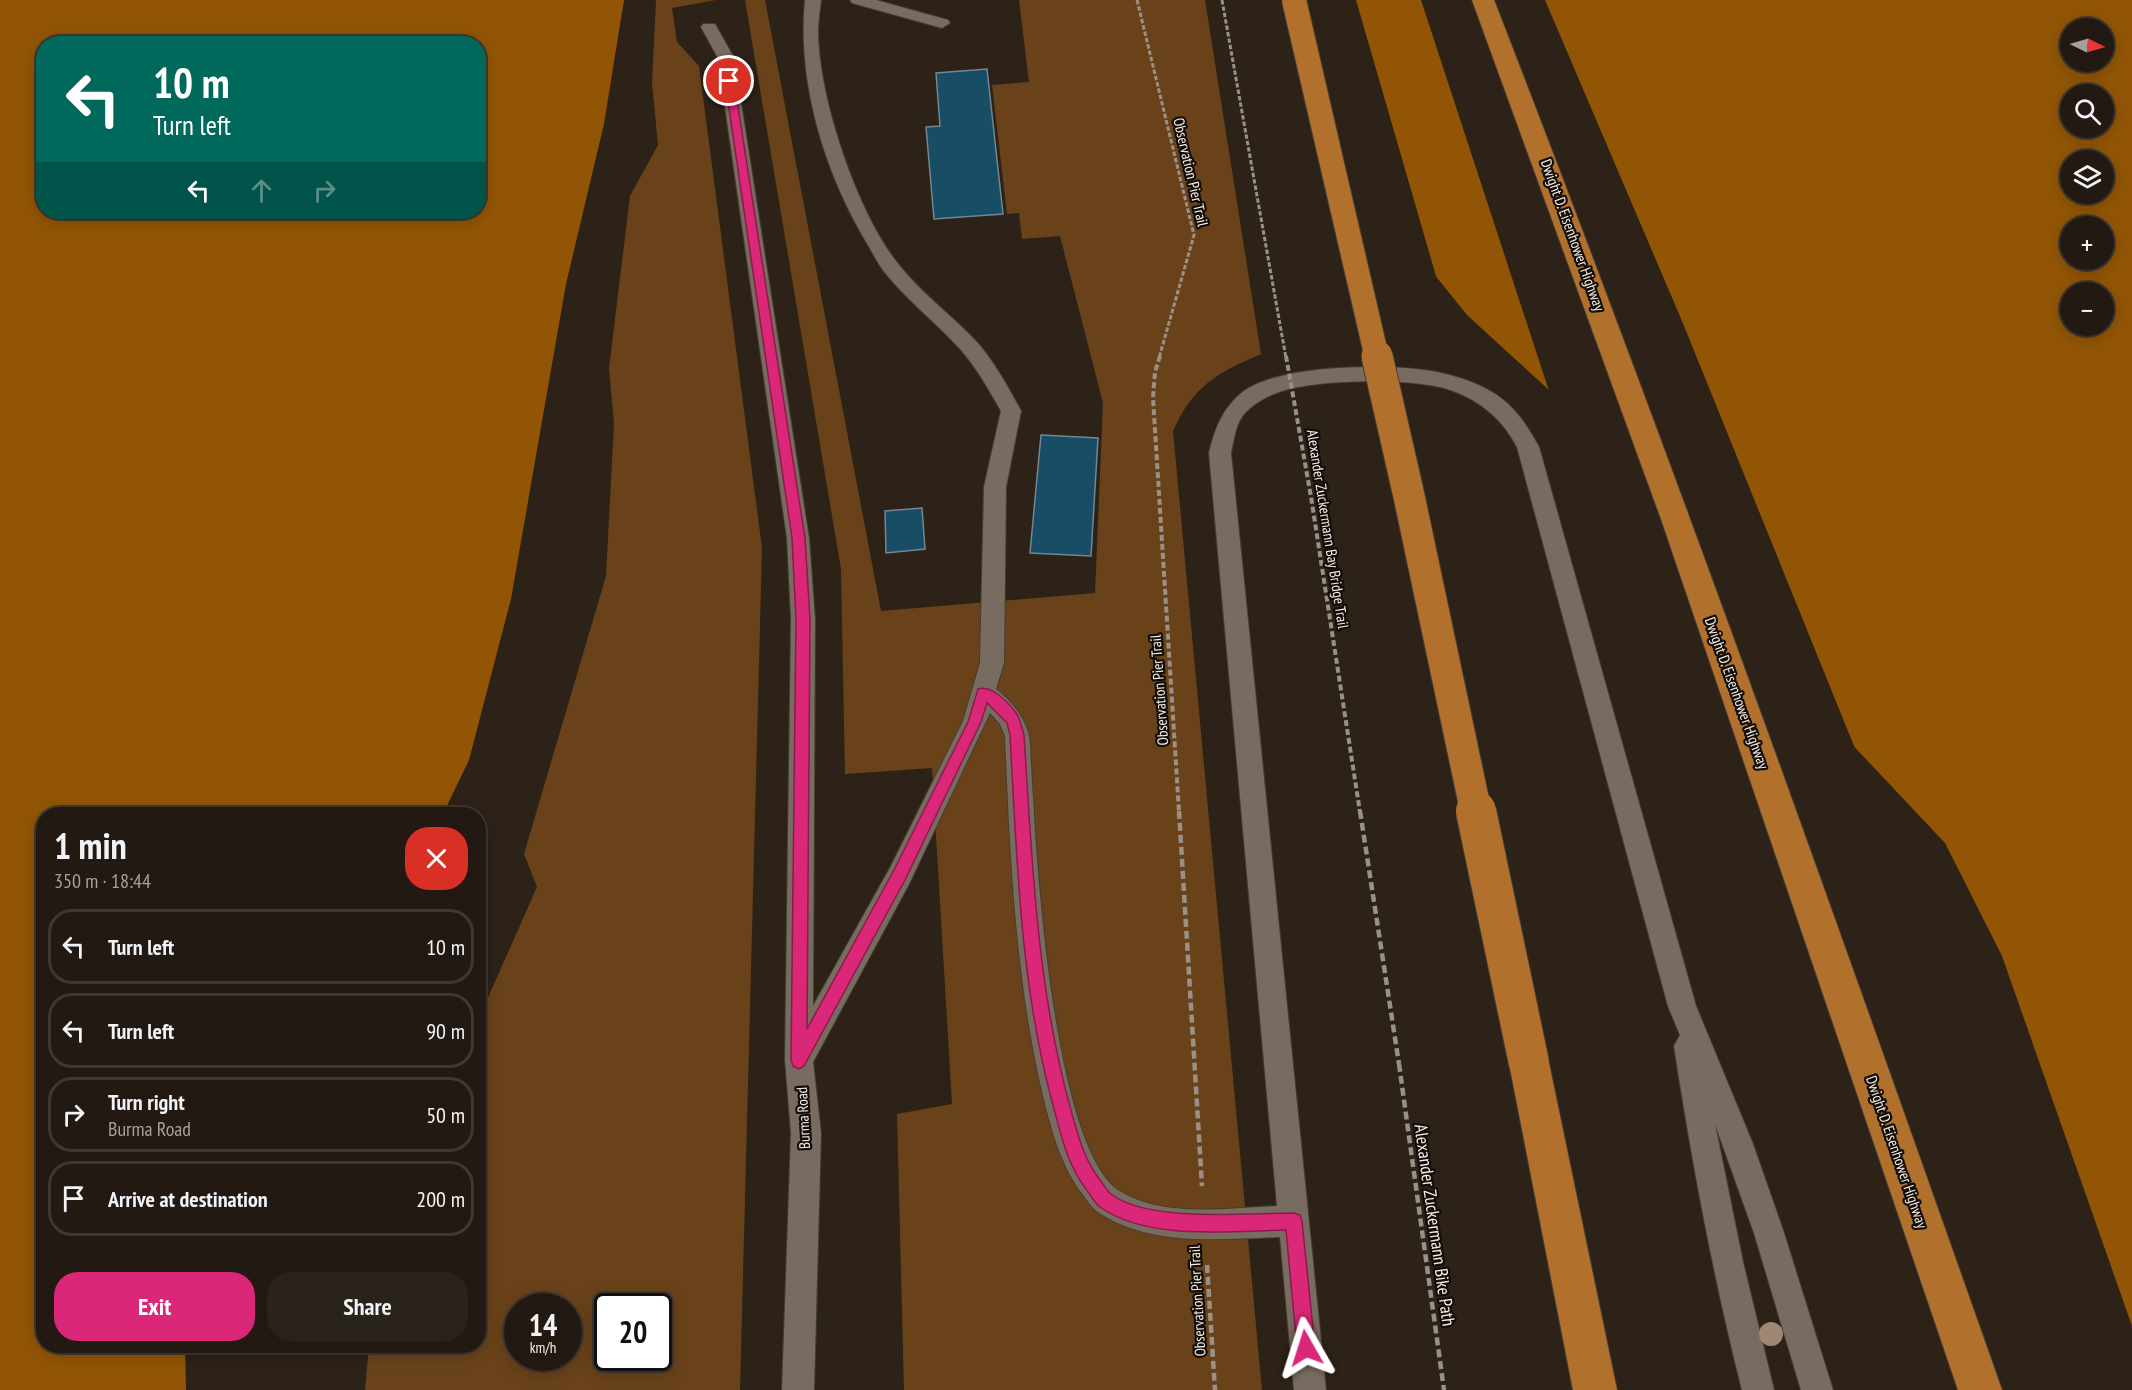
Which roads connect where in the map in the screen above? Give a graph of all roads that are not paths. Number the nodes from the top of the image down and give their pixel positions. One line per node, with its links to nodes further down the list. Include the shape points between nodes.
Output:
1 (813, 0): 7 (lane, via 810,32 816,80 830,142 856,209 892,269 968,345 1011,411 995,487 992,663)
2 (858, 0): 5 (lane)
3 (1294, 0): 13 (highway, bridge, via 1400,451)
4 (1483, 0): 16 (highway, Dwight D. Eisenhower Highway, via 1640,417)
5 (942, 23)
6 (709, 27): 9 (lane, Burma Road, via 726,58 798,538 803,619)
7 (983, 693): 9 (lane, via 975,722 900,875); 10 (lane, via 1013,720 1017,735 1025,875 1038,997 1052,1071 1081,1168 1104,1200 1139,1216 1204,1222)
8 (1682, 1005): 10 (lane, via 1531,459 1515,424 1478,393 1426,377 1305,378 1281,382 1256,394 1231,416 1222,434 1220,453); 14 (lane, via 1703,1147); 15 (lane, via 1746,1166)
9 (799, 1060): 11 (lane, Burma Road, via 806,1133)
10 (1294, 1221): 12 (lane)
11 (798, 1390)
12 (1310, 1390)
13 (1595, 1390)
14 (1758, 1390)
15 (1817, 1390)
16 (1980, 1390)

